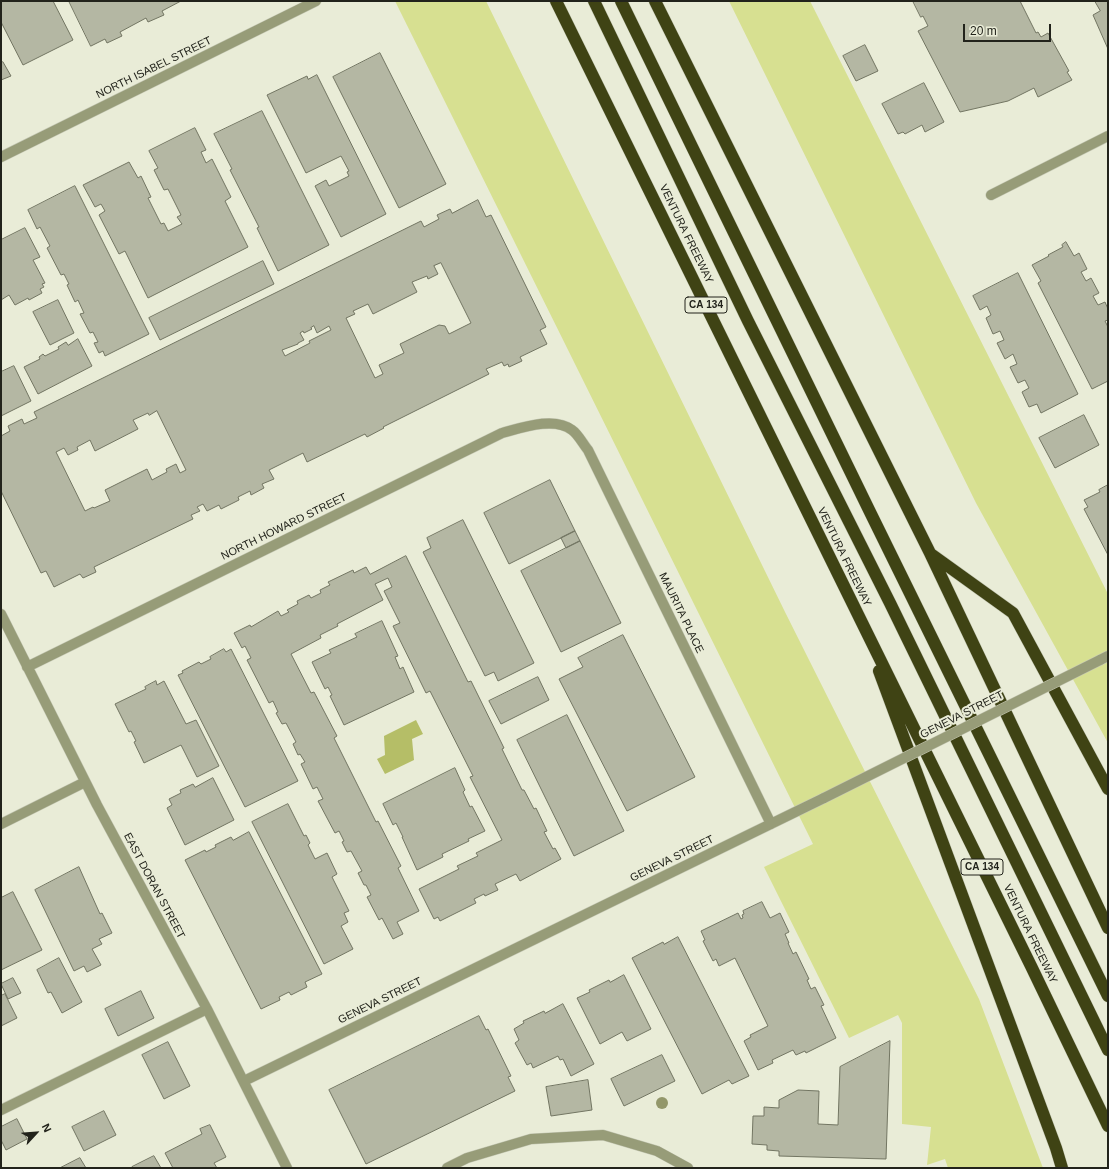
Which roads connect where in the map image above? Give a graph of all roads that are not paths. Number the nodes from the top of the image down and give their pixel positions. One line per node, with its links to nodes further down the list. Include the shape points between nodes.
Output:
1 (316, 1): 7 (street, NORTH ISABEL STREET)
2 (556, 1): 11 (highway, VENTURA FREEWAY / CA 134)
3 (594, 1): 22 (highway, via 748,321 894,610)
4 (621, 1): 20 (highway)
5 (655, 1): 10 (highway)
6 (1108, 136): 8 (street)
7 (1, 157)
8 (991, 195)
9 (556, 424): 14 (street, NORTH HOWARD STREET, via 533,424 502,433); 18 (street, MAURITA PLACE, via 572,430 588,450)
10 (930, 554): 16 (highway, via 1013,613); 19 (highway)
11 (855, 608): 25 (highway, VENTURA FREEWAY / CA 134); 29 (highway)
12 (1, 614): 14 (street, EAST DORAN STREET)
13 (1104, 658): 18 (street, GENEVA STREET, bridge)
14 (27, 667): 15 (street, EAST DORAN STREET)
15 (85, 782): 17 (street); 21 (street, EAST DORAN STREET)
16 (1108, 789)
17 (1, 824)
18 (771, 824): 23 (street, GENEVA STREET)
19 (1108, 928)
20 (1108, 996)
21 (207, 1009): 23 (street, EAST DORAN STREET); 24 (street)
22 (1108, 1050)
23 (244, 1081): 26 (street, EAST DORAN STREET)
24 (1, 1110)
25 (1108, 1126)
26 (287, 1168)
27 (447, 1168): 28 (street, via 467,1158 531,1139 603,1135 658,1151)
28 (688, 1168)
29 (1062, 1168)

